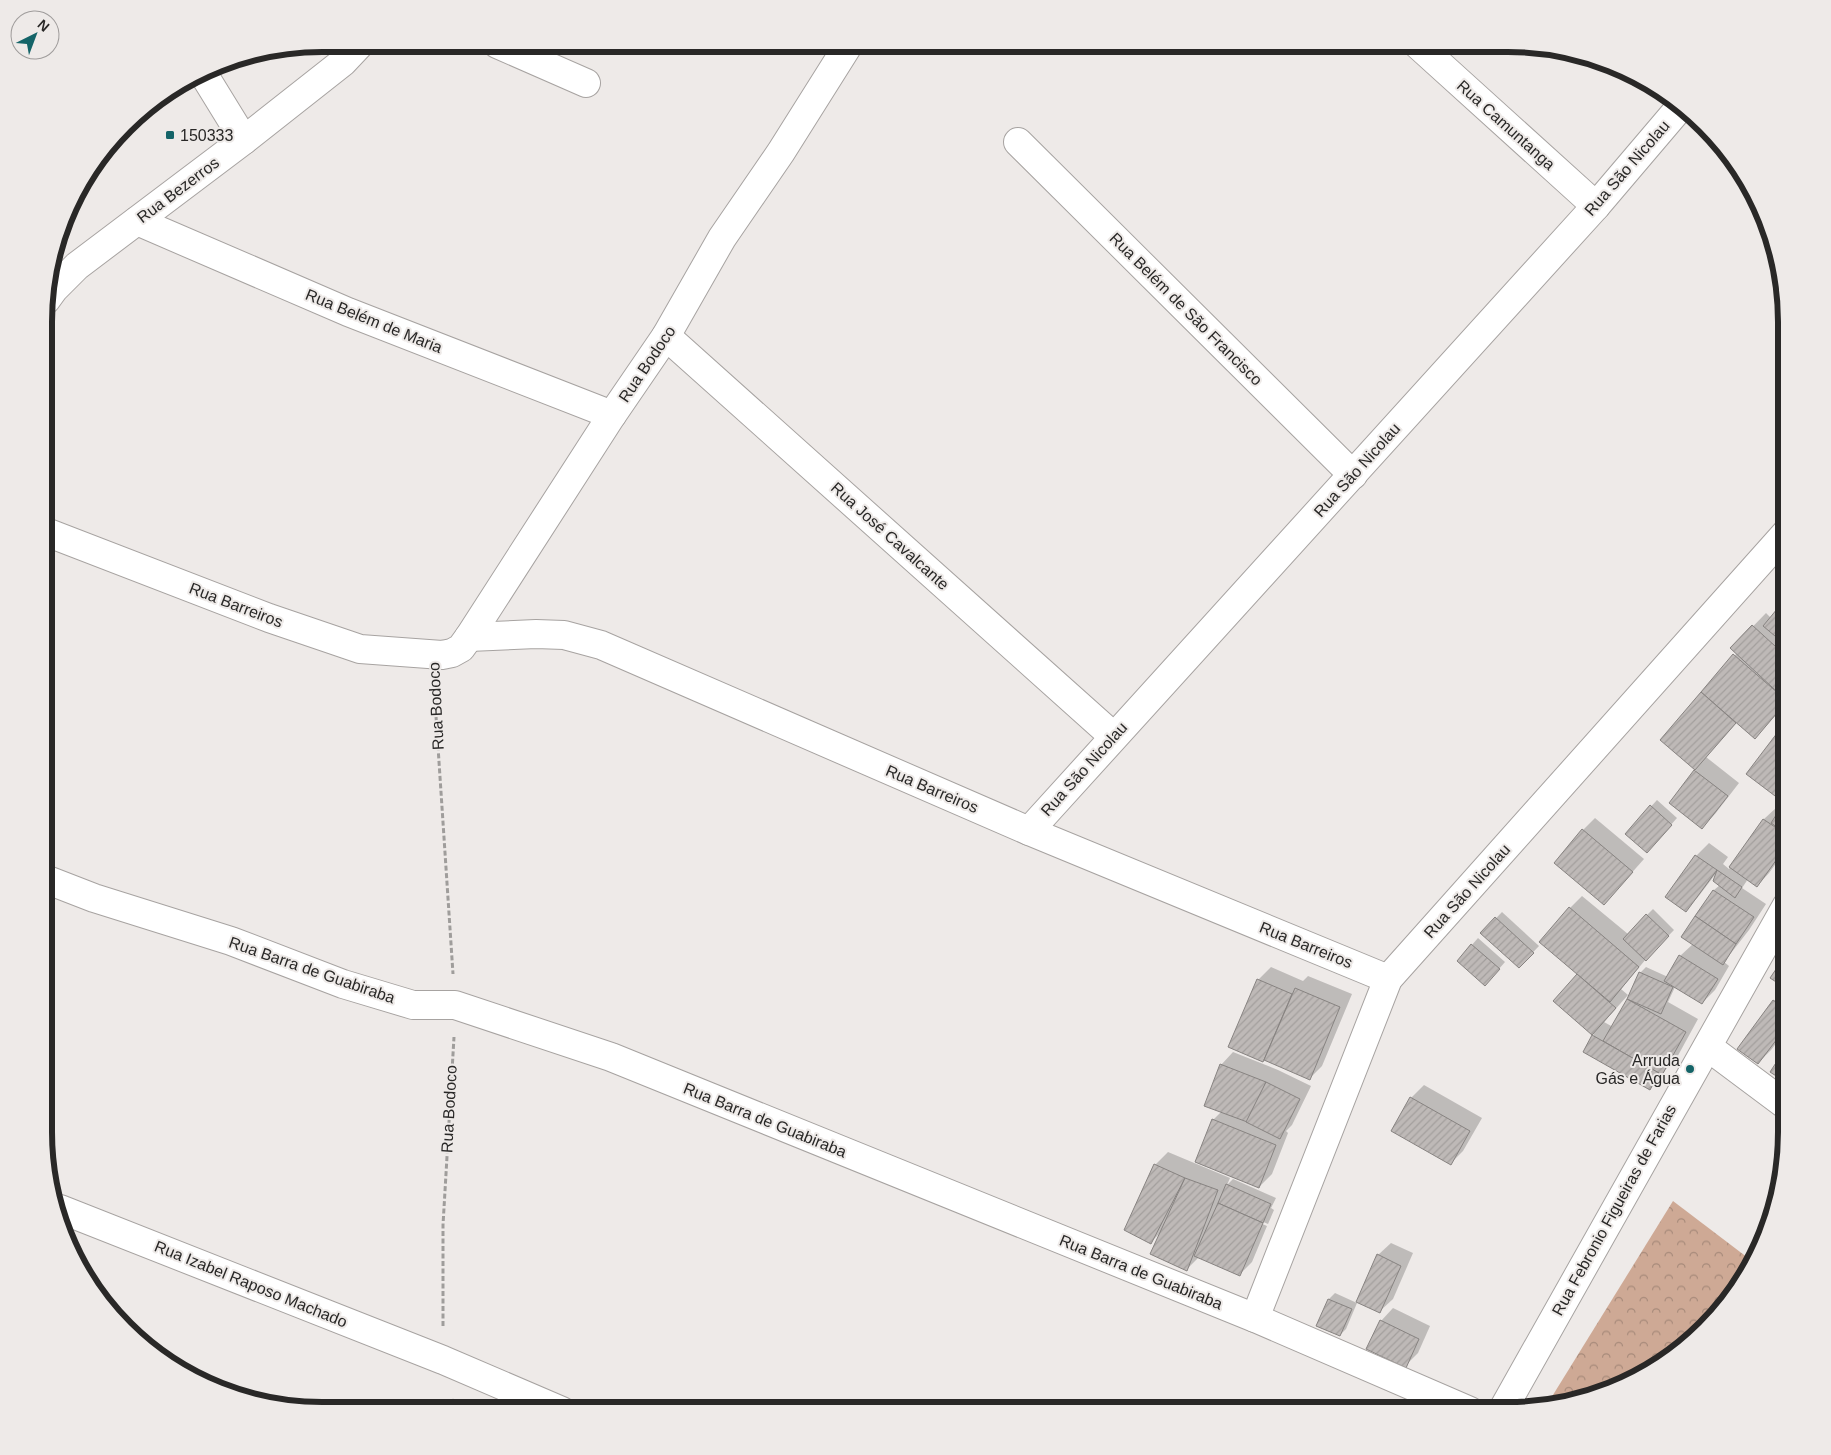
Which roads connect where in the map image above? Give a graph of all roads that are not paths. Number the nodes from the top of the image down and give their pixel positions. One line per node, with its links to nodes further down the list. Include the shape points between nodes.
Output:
1 (352, 52): 8 (street, Rua Bezerros)
2 (515, 52): 6 (street)
3 (843, 52): 13 (street, Rua Bodoco, via 781,152 722,238)
4 (1426, 52): 10 (street, Rua Camuntanga)
5 (206, 79): 8 (street)
6 (586, 83)
7 (1677, 111): 10 (street, Rua São Nicolau)
8 (244, 140): 11 (street, Rua Bezerros)
9 (1018, 142): 15 (street, Rua Belém de São Francisco)
10 (1596, 206): 15 (street, Rua São Nicolau)
11 (137, 221): 12 (street, Rua Bezerros, via 78,266); 14 (street, Rua Belém de Maria, via 348,312)
12 (55, 288)
13 (666, 336): 14 (street, Rua Bodoco); 20 (street, Rua José Cavalcante)
14 (612, 415): 18 (street, Rua Bodoco)
15 (1353, 475): 20 (street, Rua São Nicolau)
16 (52, 534): 19 (street, Rua Barreiros, via 269,618 360,649)
17 (1778, 542): 24 (street, Rua São Nicolau)
18 (468, 637): 19 (street, Rua Bodoco, via 461,648 452,653); 21 (street, Rua Barreiros, via 536,634 564,636 601,645)
19 (432, 655)
20 (1114, 736): 21 (street, Rua São Nicolau)
21 (1029, 831): 24 (street, Rua Barreiros)
22 (52, 882): 28 (street, Rua Barra de Guabiraba, via 231,941 343,984 413,1005 456,1004 611,1057)
23 (1778, 921): 25 (street, Rua Febronio Figueiras de Farias)
24 (1388, 979): 28 (street, Rua São Nicolau)
25 (1708, 1047): 26 (street); 31 (street, Rua Febronio Figueiras de Farias)
26 (1778, 1099)
27 (65, 1211): 29 (street, Rua Izabel Raposo Machado)
28 (1255, 1318): 30 (street, Rua Barra de Guabiraba)
29 (541, 1402)
30 (1449, 1402)
31 (1507, 1402)

